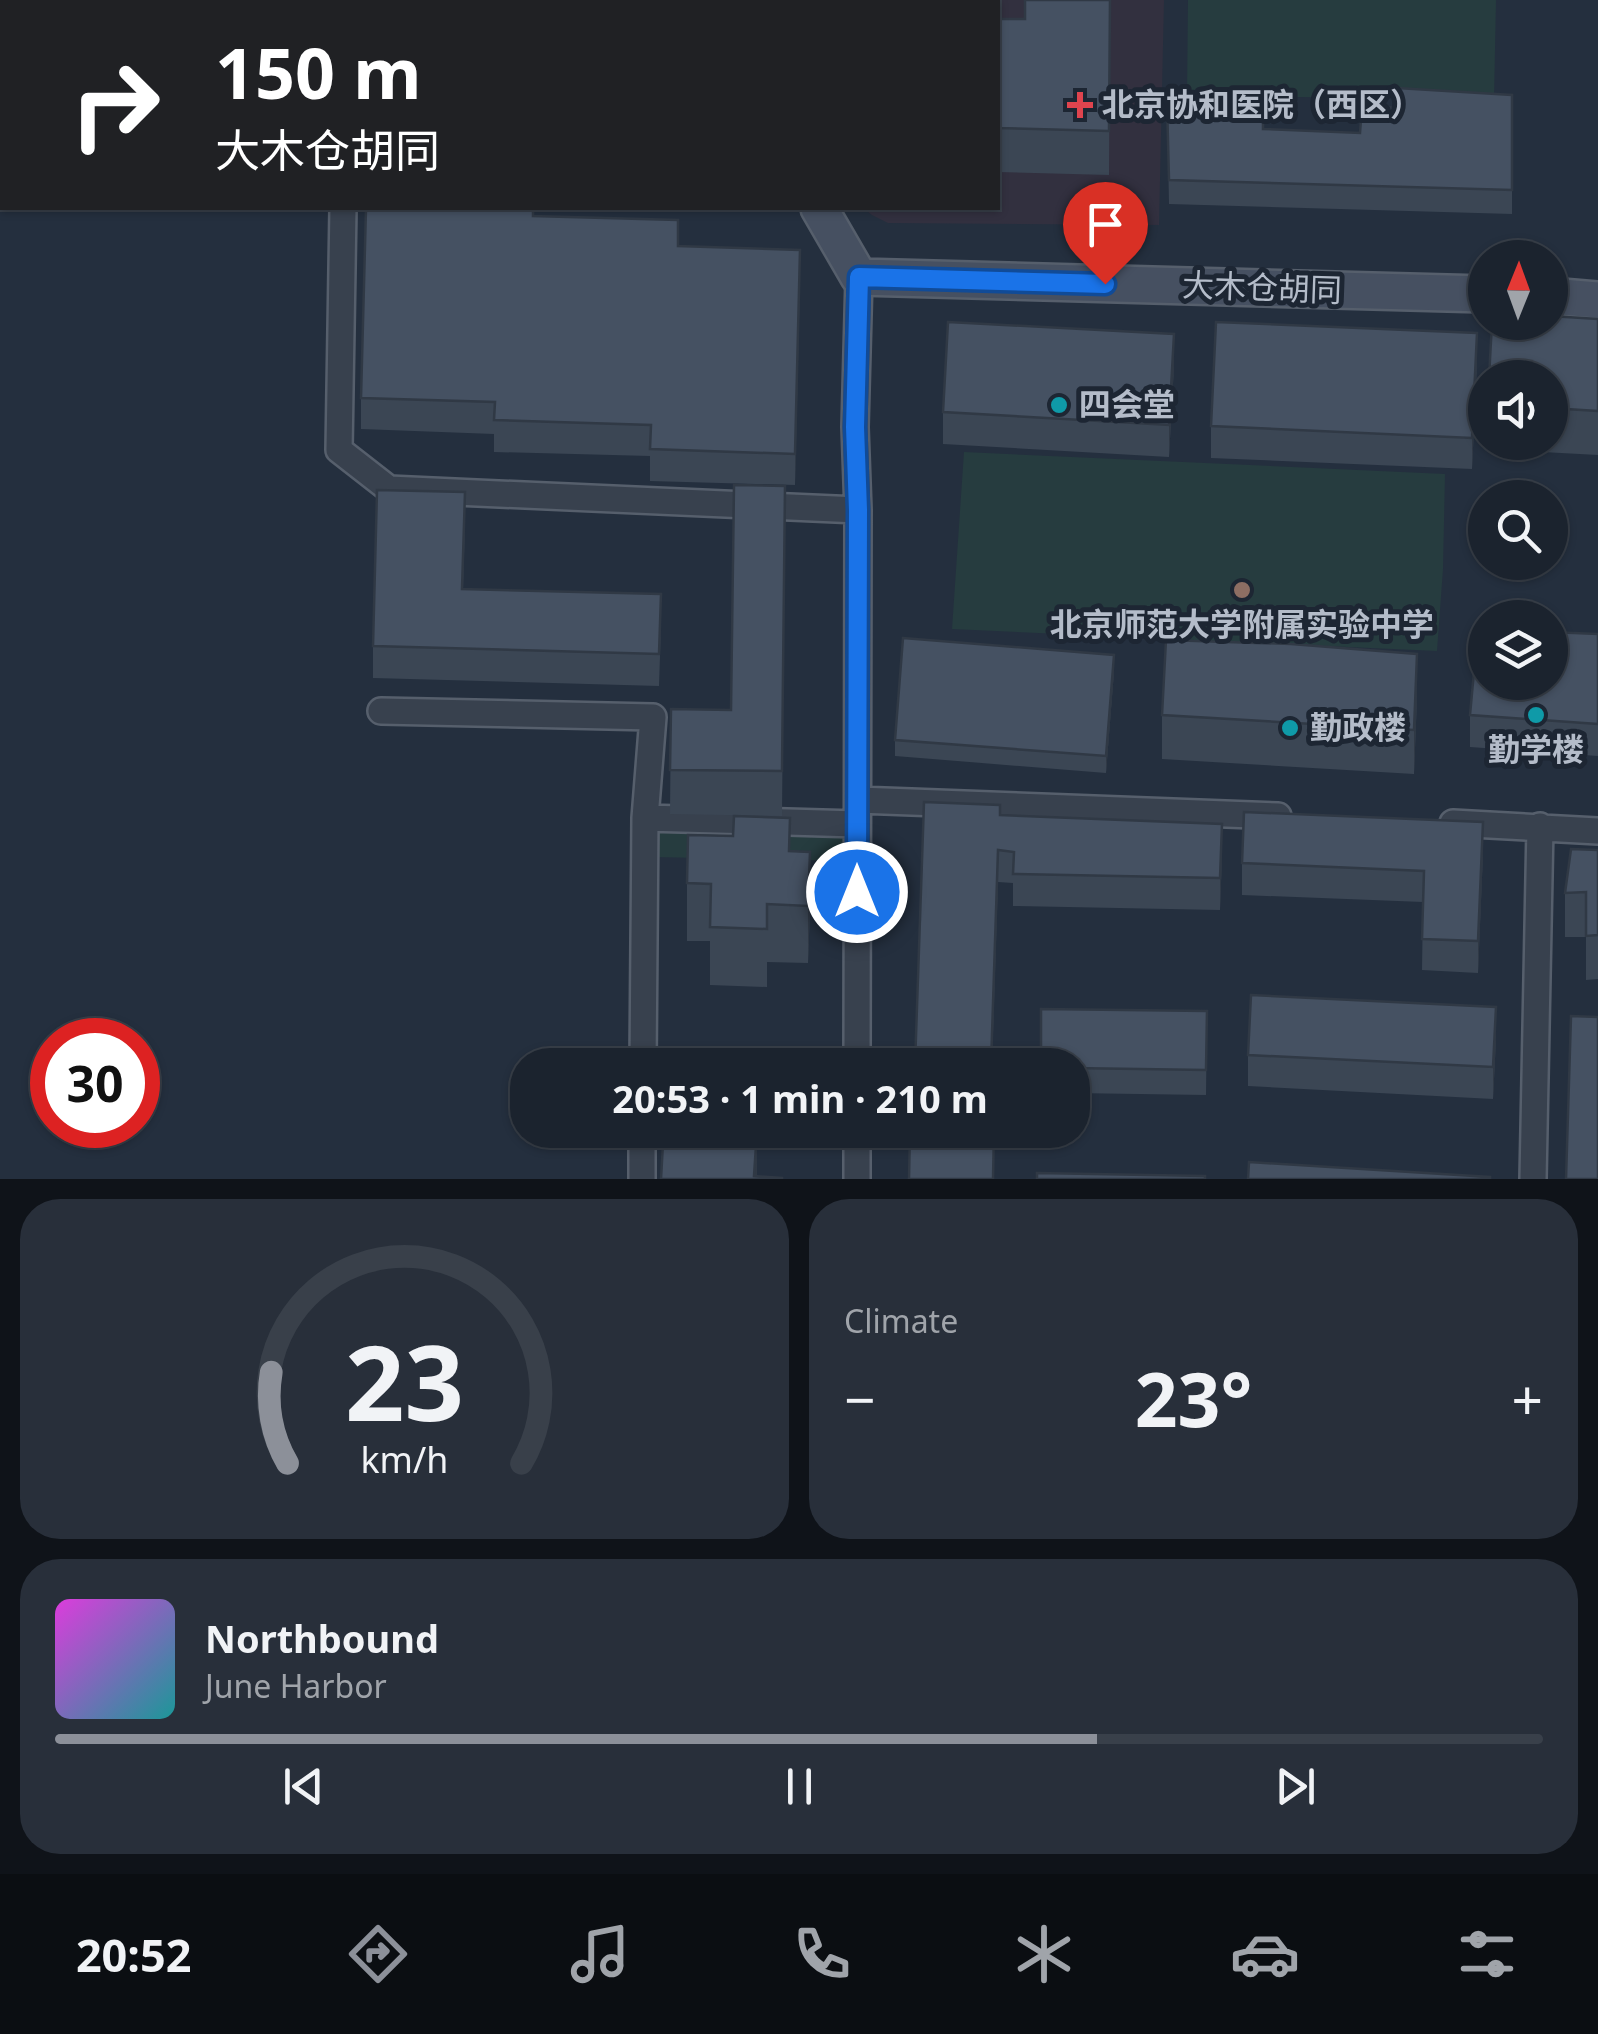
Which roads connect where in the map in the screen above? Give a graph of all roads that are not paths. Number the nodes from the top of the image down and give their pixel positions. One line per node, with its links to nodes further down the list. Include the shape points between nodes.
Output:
1 (343, 210): 7 (street, via 340,450 389,488)
2 (820, 210): 3 (street)
3 (859, 277): 4 (street, 大木仓胡同); 7 (street)
4 (1468, 294)
5 (1568, 298): 6 (street)
6 (1598, 300)
7 (858, 510): 9 (street)
8 (382, 711): 11 (street, via 653,717)
9 (858, 812): 10 (street); 11 (street); 16 (street)
10 (1305, 817)
11 (645, 818): 15 (street)
12 (1423, 822): 13 (street)
13 (1540, 826): 14 (street); 21 (street)
14 (1598, 831)
15 (643, 1048)
16 (857, 1048)
17 (642, 1148): 19 (street)
18 (857, 1148): 20 (street)
19 (642, 1179)
20 (857, 1179)
21 (1533, 1179)

